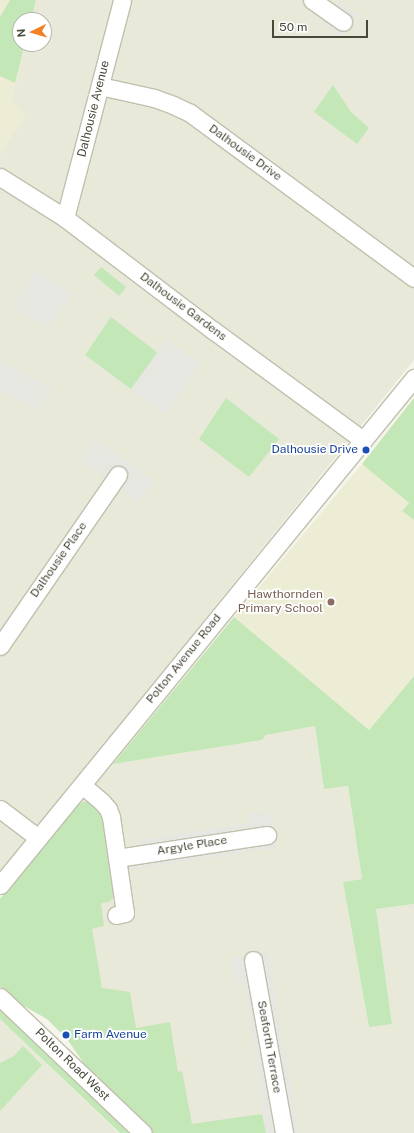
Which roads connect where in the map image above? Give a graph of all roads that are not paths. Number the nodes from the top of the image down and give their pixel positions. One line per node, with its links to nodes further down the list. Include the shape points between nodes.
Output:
1 (122, 0): 4 (street, Dalhousie Avenue)
2 (312, 0): 3 (street)
3 (344, 22)
4 (100, 86): 6 (street, Dalhousie Avenue); 7 (street, Dalhousie Drive, via 154,98 190,113)
5 (0, 177): 6 (street, Dalhousie Gardens)
6 (65, 218): 9 (street, Dalhousie Gardens)
7 (414, 278)
8 (414, 378): 9 (street, Polton Avenue Road)
9 (363, 440): 12 (street, Polton Avenue Road)
10 (118, 475): 11 (street, Dalhousie Place)
11 (0, 646)
12 (82, 785): 15 (street, Polton Avenue Road); 16 (street, via 108,808)
13 (0, 809): 15 (street)
14 (267, 834): 16 (street, Argyle Place)
15 (38, 838): 17 (street, Polton Avenue Road)
16 (117, 858): 18 (street, via 125,913)
17 (0, 885)
18 (116, 915)
19 (253, 960): 22 (street, Seaforth Terrace)
20 (0, 997): 21 (street, Polton Road West)
21 (143, 1133)
22 (284, 1133)

